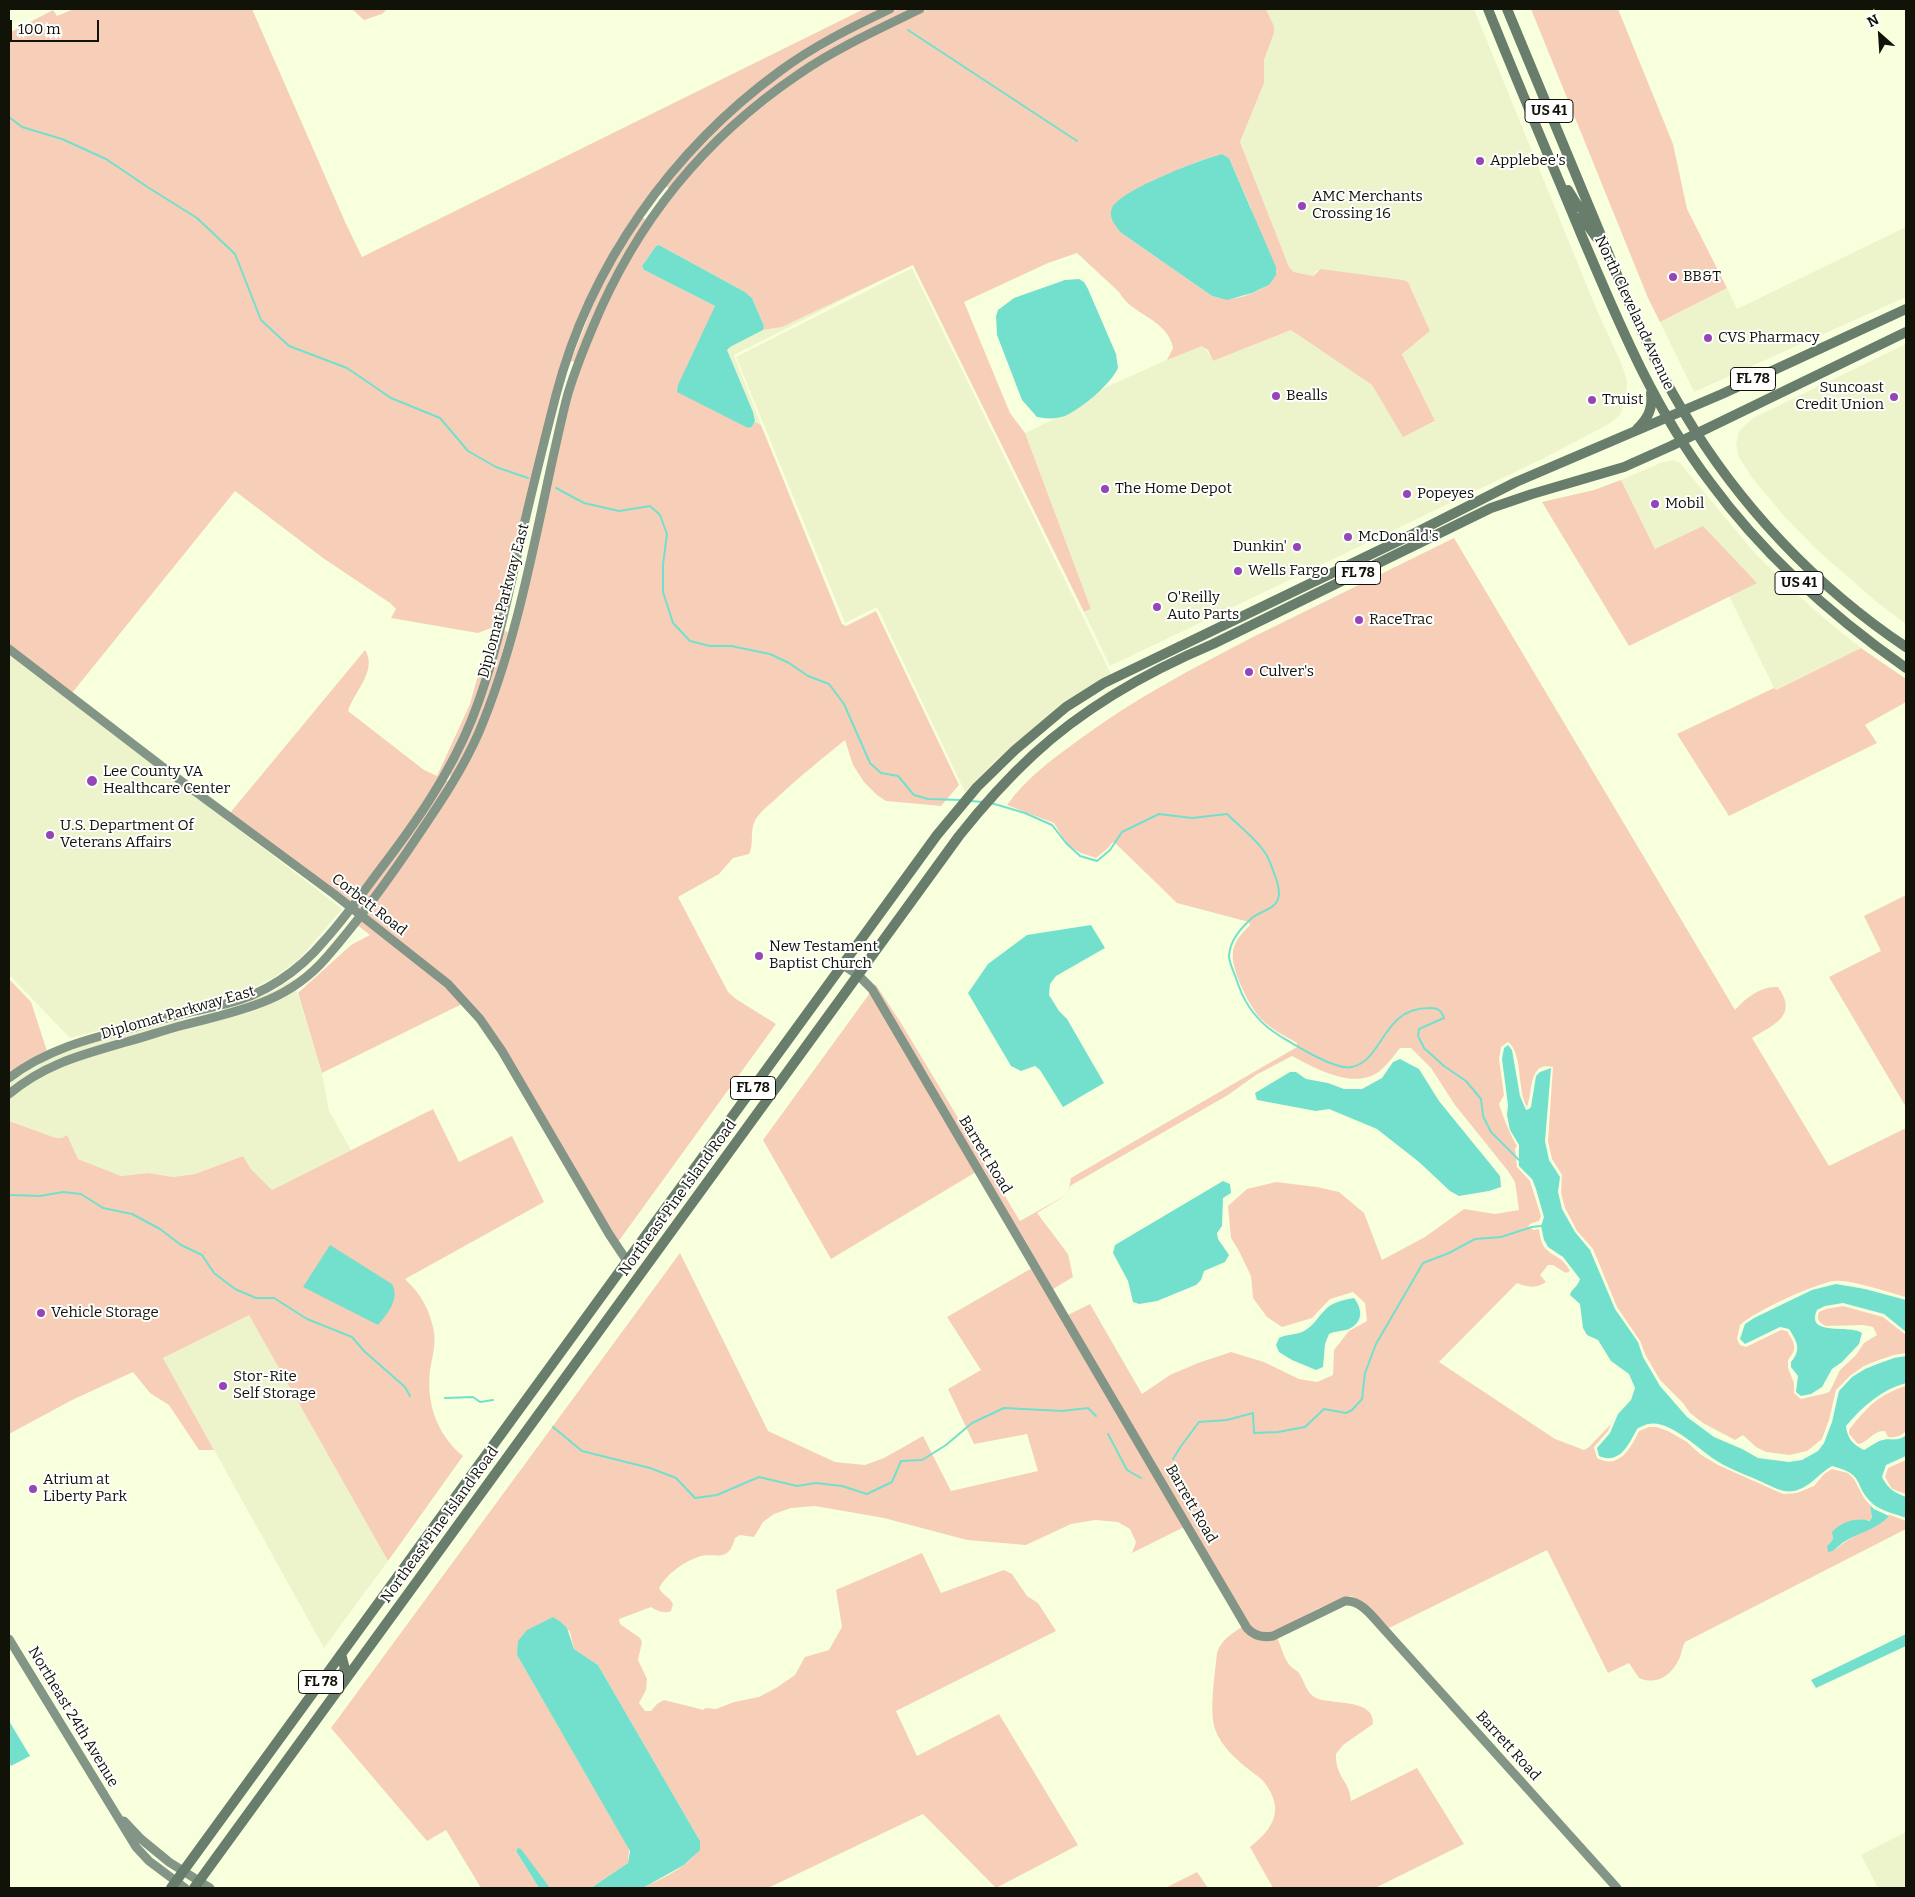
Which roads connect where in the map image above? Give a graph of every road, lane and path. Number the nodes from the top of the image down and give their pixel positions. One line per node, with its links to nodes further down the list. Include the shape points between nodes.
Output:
1 (890, 9): 6 (main road, Diplomat Parkway East, via 813,49 755,90 698,142)
2 (920, 9): 9 (main road, Diplomat Parkway East, via 825,57 745,114 685,176)
3 (1488, 9): 5 (main road, North Cleveland Avenue / US 41)
4 (1507, 9): 7 (main road, North Cleveland Avenue / US 41)
5 (1550, 159): 7 (main road, via 1579,208); 8 (main road, North Cleveland Avenue / US 41)
6 (641, 213): 9 (main road); 13 (main road, Diplomat Parkway East, via 608,265)
7 (1591, 213): 10 (main road, North Cleveland Avenue / US 41)
8 (1574, 217): 10 (main road, via 1588,224); 15 (main road, North Cleveland Avenue / US 41)
9 (650, 219): 14 (main road, Diplomat Parkway East, via 608,290)
10 (1618, 278): 16 (main road, North Cleveland Avenue / US 41, via 1648,346)
11 (1906, 309): 16 (main road, FL 78)
12 (1906, 332): 19 (main road, FL 78)
13 (566, 363): 14 (main road); 21 (main road, Diplomat Parkway East)
14 (577, 366): 22 (main road, Diplomat Parkway East, via 565,404)
15 (1650, 388): 17 (main road, North Cleveland Avenue / US 41); 18 (main road, via 1650,413)
16 (1683, 411): 17 (main road, FL 78); 19 (main road, North Cleveland Avenue / US 41)
17 (1667, 418): 18 (main road, Northeast Pine Island Road / FL 78); 20 (main road, North Cleveland Avenue / US 41)
18 (1635, 431): 23 (main road, Northeast Pine Island Road / FL 78, via 1521,479)
19 (1697, 434): 20 (main road, FL 78); 24 (main road, North Cleveland Avenue / US 41, via 1752,508 1792,551 1846,602)
20 (1682, 442): 26 (main road, North Cleveland Avenue / US 41, via 1736,516 1782,566 1833,613); 27 (main road, Northeast Pine Island Road / FL 78, via 1624,467 1491,508)
21 (503, 623): 22 (main road); 28 (main road, Diplomat Parkway East, via 473,718)
22 (513, 626): 29 (main road, Diplomat Parkway East, via 480,729)
23 (1220, 628): 27 (main road, via 1210,641 1174,658); 32 (main road, Northeast Pine Island Road / FL 78, via 1086,694 1046,723 1002,762 960,806)
24 (1906, 647)
25 (9, 649): 30 (main road, Corbett Road)
26 (1906, 668)
27 (1149, 675): 33 (main road, Northeast Pine Island Road / FL 78, via 1063,729 993,794)
28 (444, 775): 29 (main road); 30 (main road, Diplomat Parkway East, via 396,849)
29 (454, 781): 31 (main road, Diplomat Parkway East)
30 (351, 908): 31 (main road, Corbett Road); 34 (main road, Diplomat Parkway East, via 304,962 260,991 227,1004 71,1044)
31 (360, 915): 35 (main road, Diplomat Parkway East, via 314,971 264,1003 71,1058 38,1073); 36 (main road, Corbett Road, via 442,979 480,1019)
32 (842, 966): 33 (main road, Barrett Road); 36 (main road, Northeast Pine Island Road / FL 78)
33 (858, 975): 39 (main road, Northeast Pine Island Road / FL 78); 46 (main road, Barrett Road, via 872,989 1247,1628 1257,1636 1273,1636 1344,1601 1359,1603)
34 (9, 1078)
35 (9, 1094)
36 (627, 1261): 38 (main road, Northeast Pine Island Road / FL 78)
37 (9, 1639): 40 (main road, Northeast 24th Avenue)
38 (341, 1654): 39 (main road, Northeast Pine Island Road, via 344,1663 342,1675 273,1771); 41 (main road, Northeast Pine Island Road / FL 78)
39 (266, 1791): 43 (main road, Northeast Pine Island Road / FL 78)
40 (114, 1810): 41 (main road, Northeast 24th Avenue, via 142,1839); 42 (main road, Northeast 24th Avenue, via 130,1839)
41 (184, 1871): 42 (main road, Northeast Pine Island Road / FL 78); 43 (main road, Northeast 24th Avenue)
42 (174, 1885): 44 (main road, Northeast 24th Avenue)
43 (197, 1885): 45 (main road, Northeast 24th Avenue)
44 (185, 1888)
45 (210, 1888)
46 (1617, 1888)

